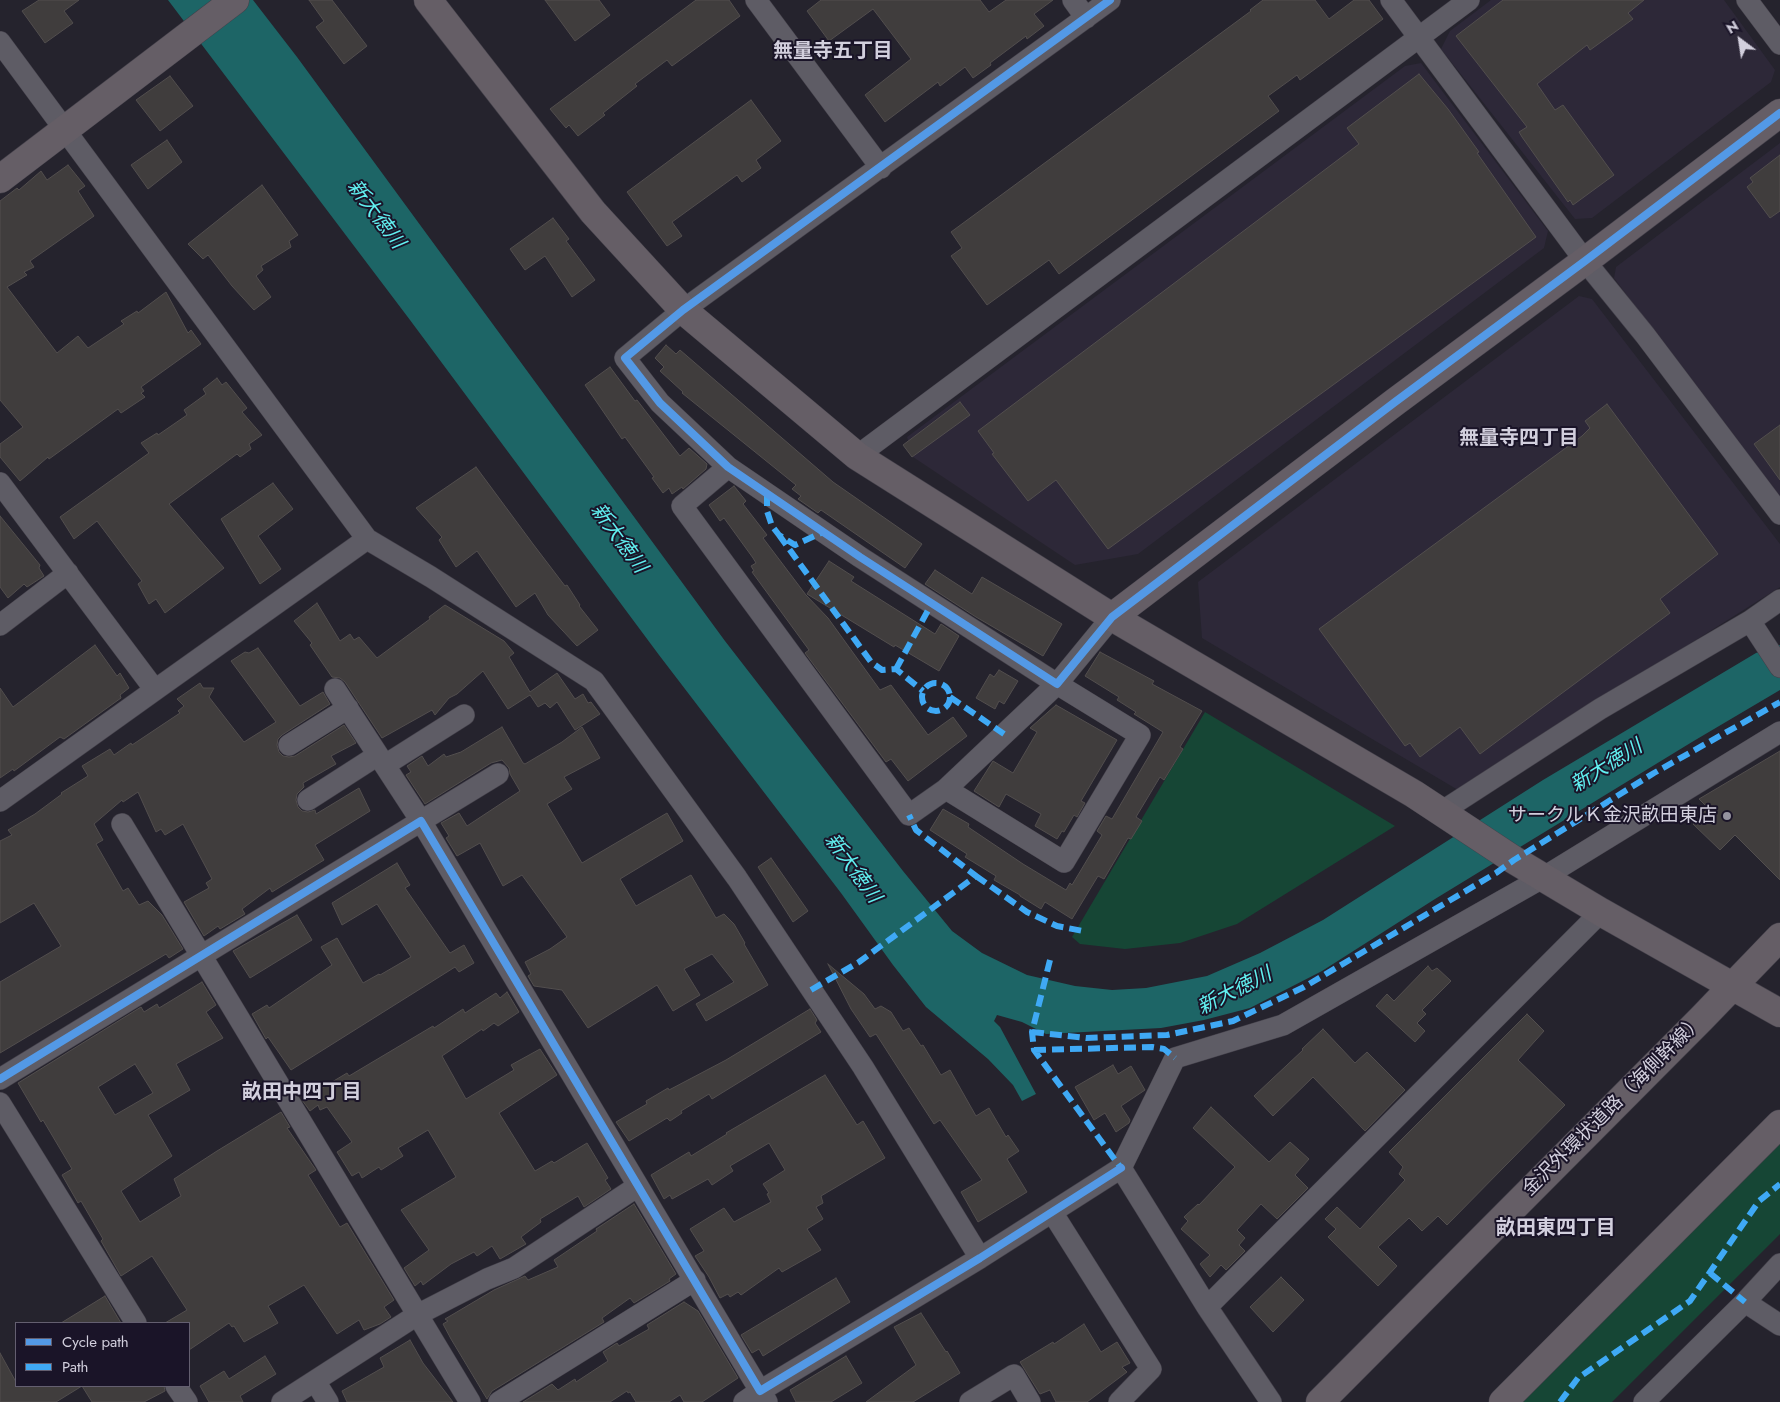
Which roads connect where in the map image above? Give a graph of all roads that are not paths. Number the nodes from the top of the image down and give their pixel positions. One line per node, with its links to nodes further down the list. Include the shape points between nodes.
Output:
1 (235, 0): 14 (street)
2 (428, 0): 18 (street, via 592,212)
3 (756, 0): 15 (street)
4 (1073, 0): 9 (street)
5 (1110, 0): 9 (street)
6 (1390, 0): 10 (street)
7 (1469, 0): 10 (street)
8 (1747, 0): 12 (street)
9 (1086, 18): 15 (street)
10 (1419, 38): 17 (street); 19 (street)
11 (0, 42): 14 (street)
12 (1780, 44)
13 (1780, 112): 17 (street)
14 (65, 129): 16 (street); 23 (street)
15 (881, 168): 18 (street)
16 (0, 179)
17 (1585, 261): 22 (street); 26 (street)
18 (683, 310): 19 (street); 20 (street, via 625,358 660,403)
19 (856, 456): 26 (street)
20 (728, 467): 30 (street); 39 (street, via 682,506 909,816)
21 (0, 483): 24 (street)
22 (1780, 514)
23 (368, 539): 32 (street); 57 (street, via 594,681 737,878 858,1059)
24 (68, 573): 27 (street); 32 (street)
25 (1780, 600): 28 (street)
26 (1112, 617): 30 (street); 42 (street)
27 (0, 625)
28 (1752, 625): 29 (street); 42 (street, via 1600,709)
29 (1780, 667)
30 (1057, 684): 39 (street); 39 (street, via 1140,735 1064,862)
31 (336, 689): 33 (street)
32 (155, 690): 41 (street)
33 (348, 708): 36 (street); 37 (street)
34 (464, 715): 37 (street)
35 (1780, 732): 45 (street)
36 (289, 745)
37 (382, 760): 40 (street); 43 (street)
38 (498, 774): 43 (street)
39 (946, 788)
40 (308, 800)
41 (0, 801)
42 (1448, 816): 45 (street)
43 (421, 821): 48 (street); 55 (street)
44 (122, 824): 48 (street)
45 (1544, 877): 46 (street); 54 (street, via 1283,1025 1175,1058)
46 (1602, 912): 49 (street); 61 (street)
47 (1780, 936): 49 (street, 金沢外環状道路（海側幹線）)
48 (201, 955): 51 (street); 62 (street)
49 (1733, 985): 50 (street); 77 (street, 金沢外環状道路（海側幹線）)
50 (1780, 1013)
51 (0, 1078)
52 (0, 1103): 63 (street)
53 (1780, 1124): 78 (street)
54 (1121, 1168): 56 (street); 61 (street)
55 (638, 1186): 59 (street); 62 (street, via 514,1268)
56 (1052, 1212): 57 (street); 75 (street, via 1152,1369)
57 (980, 1258): 67 (street)
58 (1780, 1264): 60 (street)
59 (695, 1280): 67 (street); 72 (street)
60 (1745, 1302): 64 (street); 79 (street)
61 (1207, 1307): 76 (street)
62 (417, 1314): 65 (street); 71 (street)
63 (135, 1322)
64 (1780, 1325)
65 (315, 1381): 69 (street); 70 (street)
66 (177, 1387): 68 (street)
67 (757, 1398)
68 (186, 1402)
69 (282, 1402)
70 (328, 1402)
71 (470, 1402)
72 (499, 1402)
73 (970, 1402): 74 (street, via 1014,1375)
74 (1030, 1402)
75 (1119, 1402)
76 (1270, 1402)
77 (1320, 1402)
78 (1503, 1402)
79 (1644, 1402)

